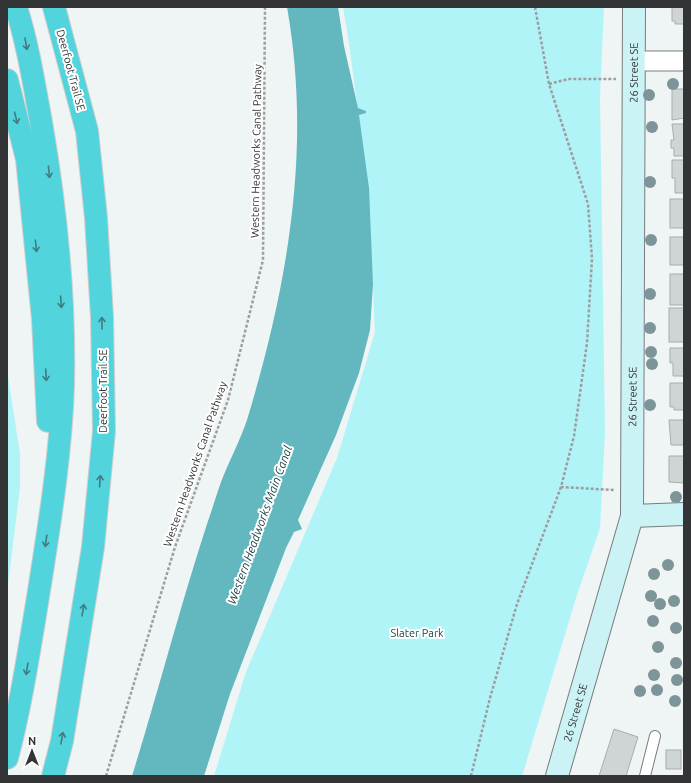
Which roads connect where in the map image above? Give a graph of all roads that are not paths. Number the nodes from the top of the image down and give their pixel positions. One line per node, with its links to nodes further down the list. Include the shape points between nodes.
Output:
1 (16, 7): 9 (highway, one-way to 9, via 25,36 48,165 58,246 62,311 62,385)
2 (54, 7): 8 (highway, Deerfoot Trail SE)
3 (67, 7): 8 (highway)
4 (634, 7): 5 (street, 26 Street SE)
5 (634, 61): 6 (street); 11 (street, 26 Street SE)
6 (684, 61)
7 (7, 80): 9 (highway, one-way to 9, via 27,159 43,319)
8 (87, 131): 14 (highway, Deerfoot Trail SE, one-way to 8, via 62,741 93,546 104,431 102,317)
9 (52, 502): 13 (highway, one-way to 13, via 26,676)
10 (684, 514): 11 (street)
11 (632, 516): 15 (street, 26 Street SE)
12 (655, 736): 16 (lane)
13 (7, 758)
14 (53, 776)
15 (557, 776)
16 (645, 776)

